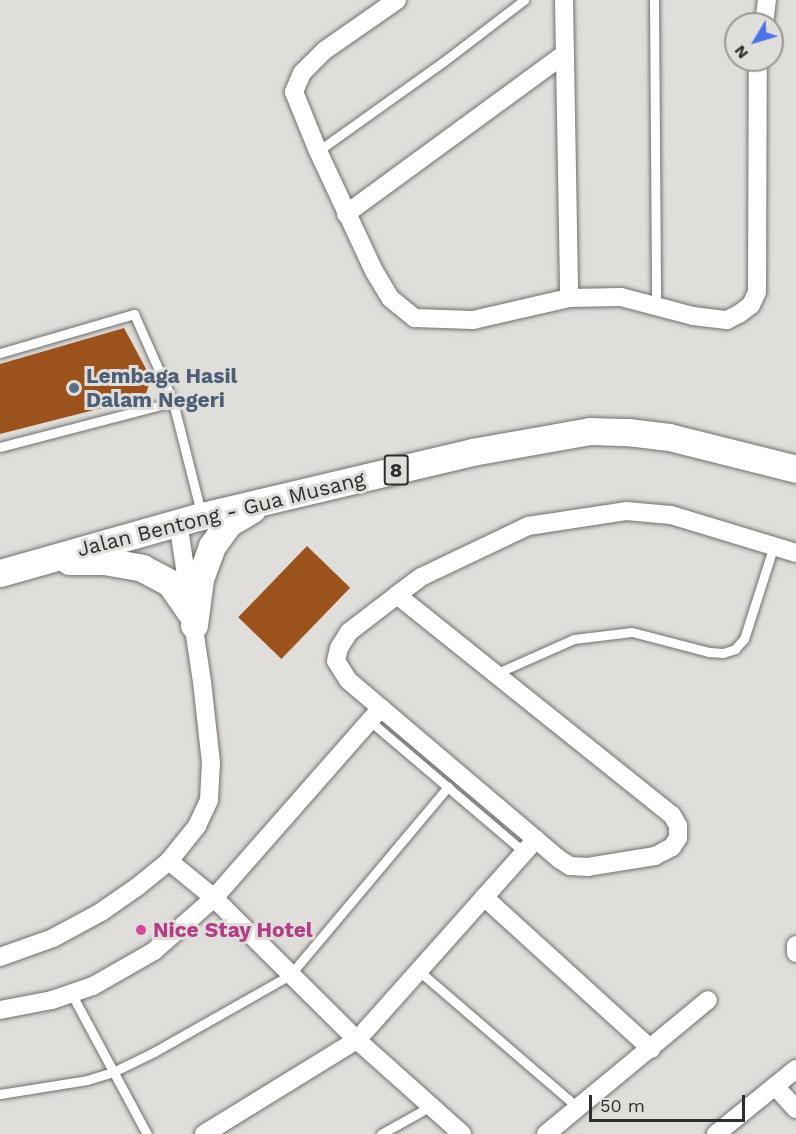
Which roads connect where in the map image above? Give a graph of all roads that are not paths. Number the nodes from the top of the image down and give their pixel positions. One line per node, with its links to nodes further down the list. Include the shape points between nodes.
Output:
1 (397, 0): 7 (street, via 324,51 302,73 294,92)
2 (524, 0): 7 (lane)
3 (564, 0): 5 (street)
4 (654, 0): 10 (lane)
5 (565, 54): 8 (street); 9 (street)
6 (758, 72): 10 (street, via 757,292 751,305 726,320)
7 (318, 150): 8 (street)
8 (346, 214): 9 (street, via 390,298 415,318 473,321)
9 (569, 298): 10 (street, via 621,297)
10 (656, 306)
11 (0, 353): 12 (lane, via 134,314)
12 (173, 402): 13 (lane); 16 (lane)
13 (0, 447)
14 (796, 469): 15 (main road, Jalan Bentong - Gua Musang / 8, via 669,437 590,431 472,452)
15 (264, 502): 16 (main road, Jalan Bentong - Gua Musang / 8); 22 (main road, via 229,523 212,546 200,579)
16 (190, 519): 19 (main road, Jalan Bentong - Gua Musang / 8); 22 (street)
17 (773, 548): 18 (street); 21 (street, via 671,515 626,511 528,526 422,577); 23 (lane, via 744,639 735,649 723,654 709,652 632,632 574,639)
18 (796, 553)
19 (36, 561): 20 (main road, Jalan Bentong - Gua Musang / 8); 22 (main road, via 104,561 142,568 170,583)
20 (0, 573)
21 (397, 595): 23 (street); 24 (street, via 349,632 336,661)
22 (194, 621): 27 (street, via 212,763 209,800 197,826)
23 (495, 674): 26 (street, via 672,815 678,826 678,838 672,847 655,856 588,867 570,866)
24 (376, 715): 25 (lane); 26 (street); 29 (street)
25 (448, 787): 26 (lane); 34 (lane)
26 (530, 845): 28 (street)
27 (169, 861): 29 (street); 32 (street, via 101,912 52,938)
28 (484, 897): 33 (street); 39 (street)
29 (214, 898): 34 (street); 35 (street, via 154,951 93,986)
30 (796, 945): 31 (street)
31 (796, 954)
32 (0, 957)
33 (419, 971): 38 (street); 45 (lane)
34 (290, 975): 38 (street); 41 (lane)
35 (71, 993): 37 (street); 41 (lane)
36 (708, 1000): 39 (street)
37 (0, 1010)
38 (357, 1040): 44 (street); 48 (street)
39 (651, 1049): 45 (street)
40 (796, 1069): 42 (street)
41 (113, 1072): 43 (lane); 47 (lane)
42 (775, 1086): 46 (street); 52 (street)
43 (0, 1094)
44 (431, 1107): 49 (lane); 50 (street)
45 (578, 1108): 51 (street)
46 (796, 1109)
47 (147, 1134)
48 (204, 1134)
49 (381, 1134)
50 (462, 1134)
51 (546, 1134)
52 (717, 1134)

